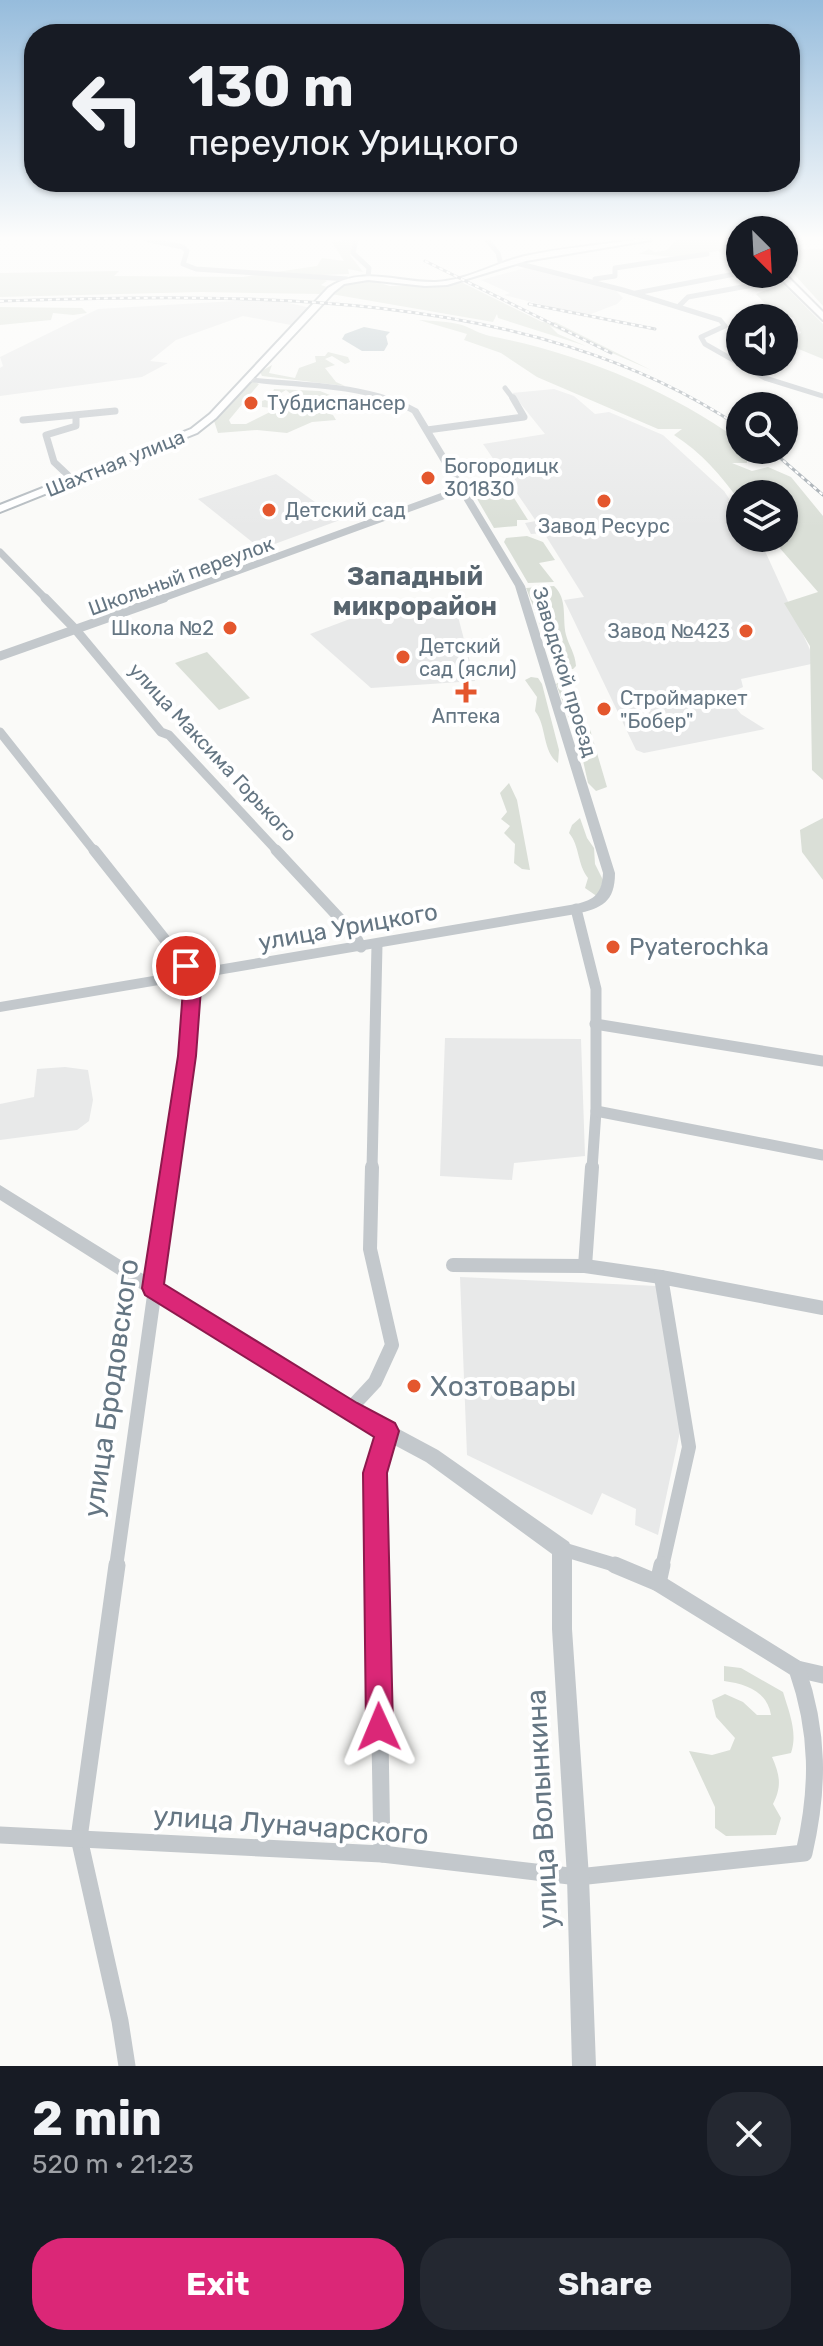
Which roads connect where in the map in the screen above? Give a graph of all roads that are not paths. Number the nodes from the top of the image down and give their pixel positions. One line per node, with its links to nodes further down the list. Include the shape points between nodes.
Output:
1 (287, 336): 3 (main road, Шахтная улица)
2 (703, 336): 5 (street, via 705,344 765,378)
3 (247, 379): 9 (street, Заводской проезд, via 396,401 415,411); 10 (main road, Шахтная улица, via 194,431)
4 (505, 388): 9 (street, via 524,417)
5 (823, 396)
6 (115, 411): 7 (street)
7 (76, 416): 8 (street); 10 (street, via 76,426 46,435 54,462)
8 (23, 420)
9 (427, 430): 11 (street, Заводской проезд)
10 (73, 480): 12 (main road, Шахтная улица)
11 (462, 489): 14 (street, Школьный переулок); 17 (street, Заводской проезд, via 520,586 609,873)
12 (0, 509)
13 (0, 552): 14 (street, улица Максима Горького)
14 (76, 630): 15 (street, Школьный переулок); 20 (street, улица Максима Горького, via 161,732 266,836)
15 (0, 656)
16 (0, 732): 21 (street)
17 (605, 898): 18 (street, улица Урицкого)
18 (576, 909): 19 (street, улица Урицкого); 23 (street, via 596,989)
19 (377, 945): 20 (street, улица Урицкого); 33 (street, via 370,1249 392,1345 375,1382)
20 (361, 947): 21 (street, улица Урицкого)
21 (193, 975): 22 (street, улица Урицкого); 31 (street, улица Бродовского, via 187,1056)
22 (0, 1007)
23 (595, 1024): 24 (street); 25 (street)
24 (823, 1061)
25 (596, 1111): 26 (street); 29 (street)
26 (823, 1155)
27 (0, 1192): 31 (street)
28 (453, 1265): 29 (street)
29 (585, 1266): 30 (street)
30 (661, 1277): 32 (street); 36 (street, via 689,1447)
31 (153, 1288): 33 (street); 40 (street, улица Бродовского)
32 (823, 1308)
33 (348, 1411): 34 (street)
34 (387, 1431): 35 (street, via 432,1456); 41 (street, via 375,1473)
35 (562, 1549): 36 (street); 42 (street, улица Волынкина)
36 (658, 1583): 37 (street)
37 (797, 1669): 38 (street); 42 (street, улица Луначарского, via 822,1725 823,1779 804,1853)
38 (823, 1675)
39 (0, 1835): 40 (street, улица Луначарского)
40 (79, 1838): 41 (street, улица Луначарского); 43 (street, улица Бродовского)
41 (382, 1854): 42 (street, улица Луначарского)
42 (578, 1877): 44 (street, улица Волынкина)
43 (127, 2066)
44 (584, 2066)

